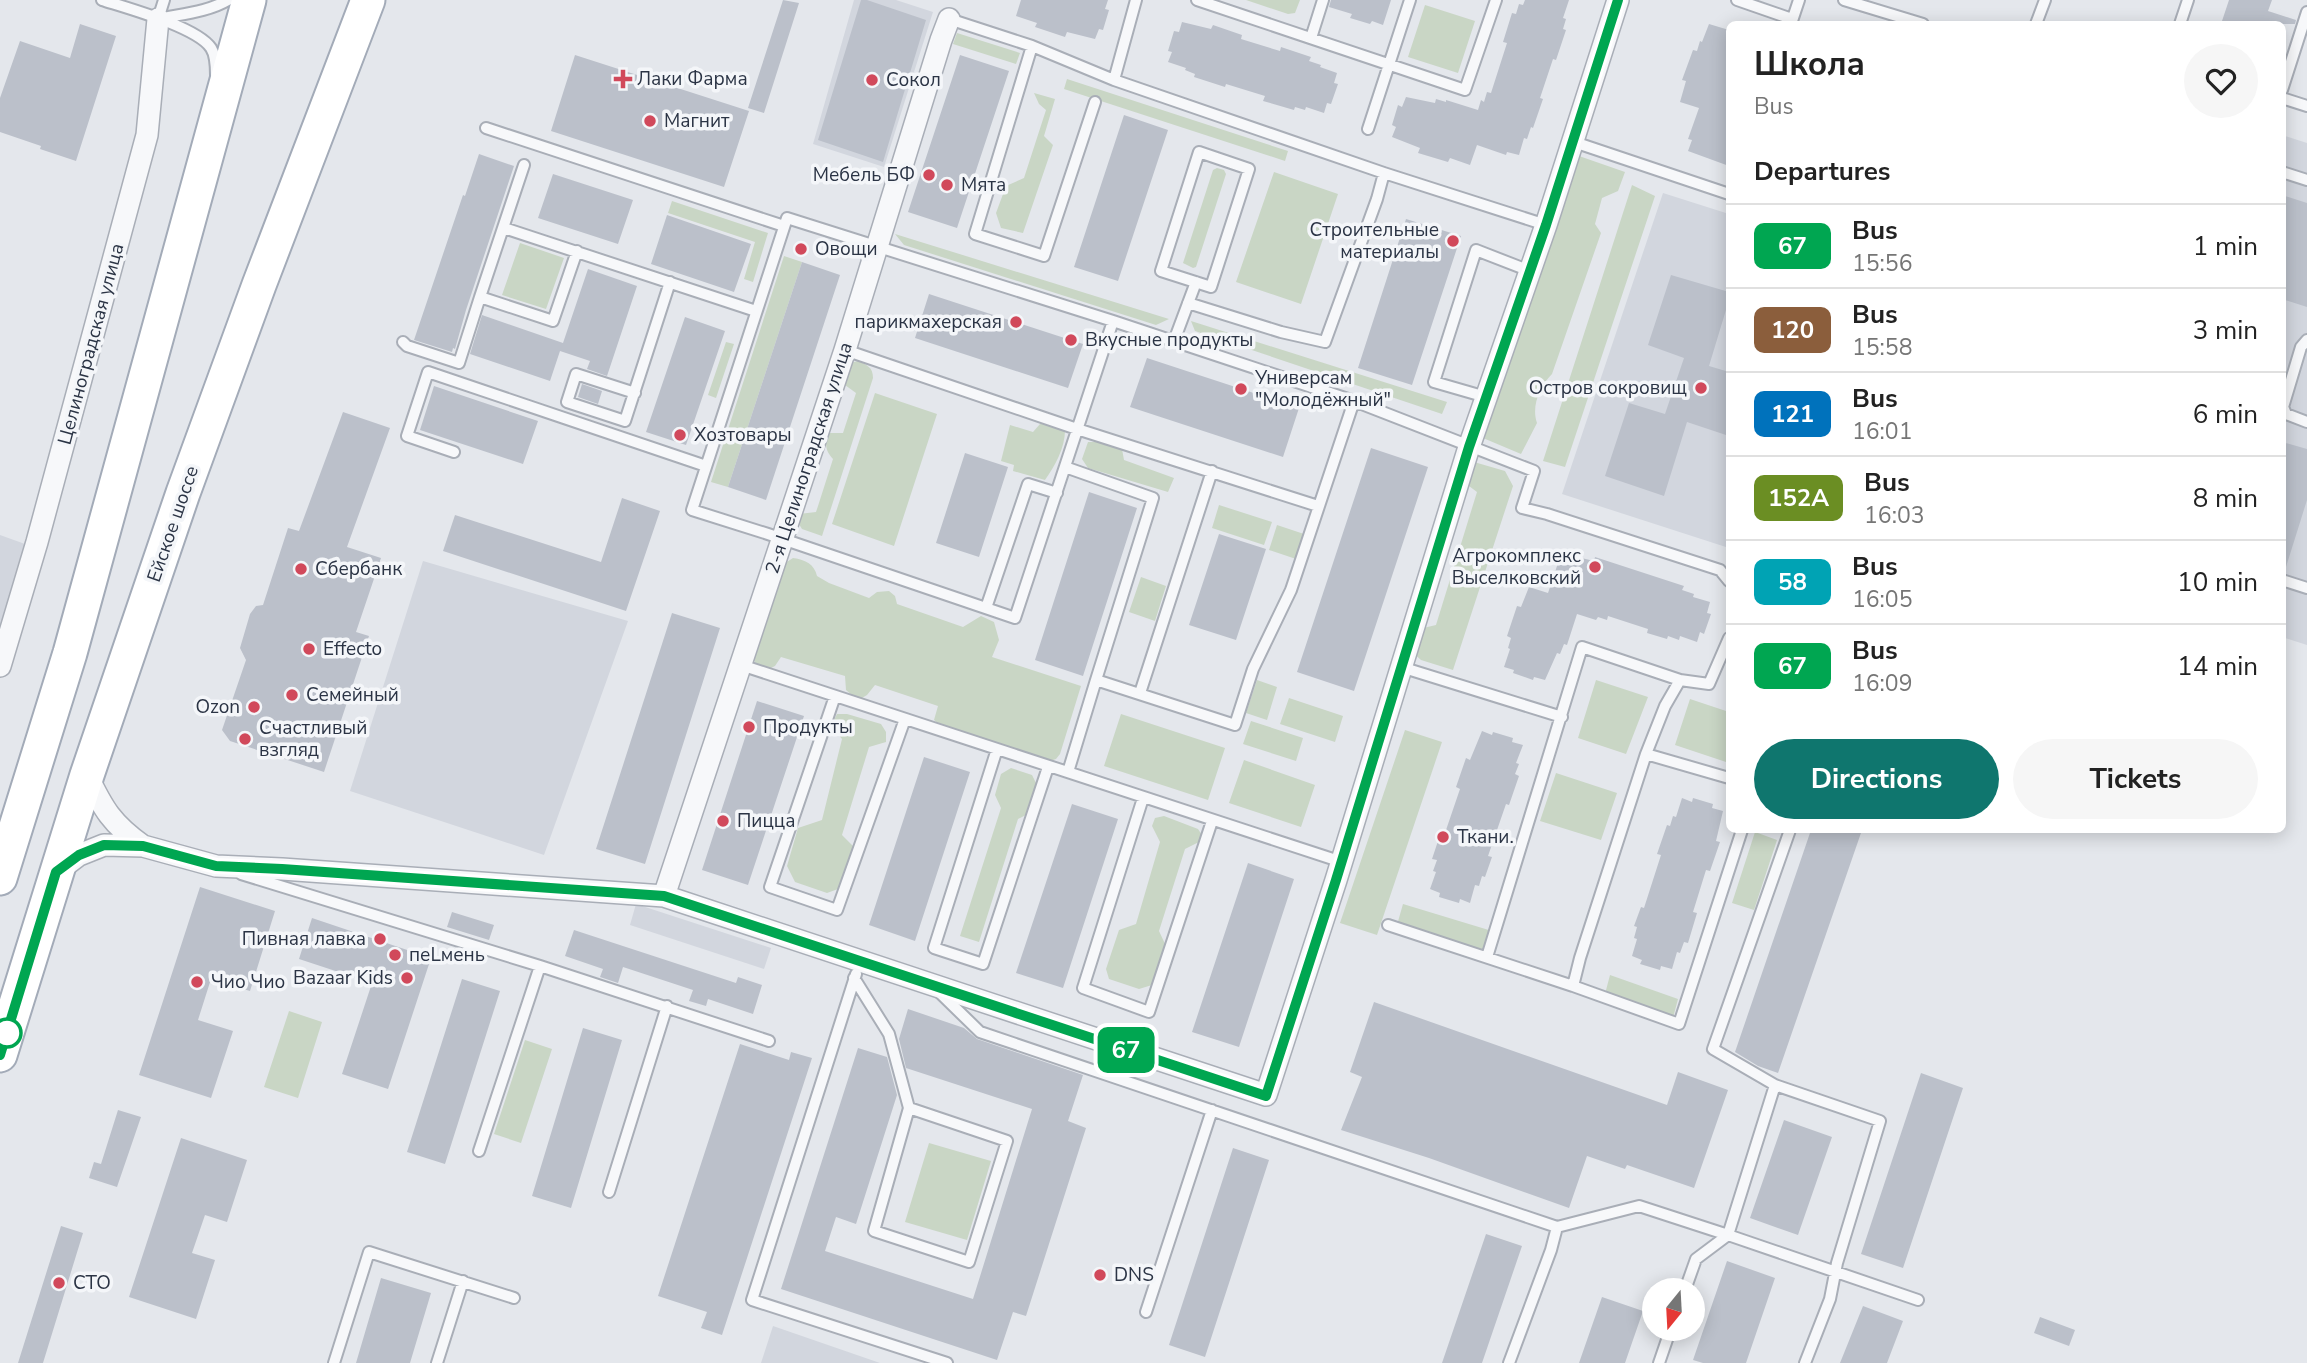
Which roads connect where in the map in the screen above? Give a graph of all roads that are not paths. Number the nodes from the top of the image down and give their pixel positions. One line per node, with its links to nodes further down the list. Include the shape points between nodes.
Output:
1 (102, 0): 20 (lane)
2 (228, 0): 20 (lane, via 195,12)
3 (249, 0): 43 (main road)
4 (265, 0): 43 (main road)
5 (346, 0): 46 (main road)
6 (368, 0): 46 (main road, Ейское шоссе)
7 (1136, 0): 33 (lane)
8 (1197, 0): 19 (lane)
9 (1323, 0): 29 (lane)
10 (1410, 0): 31 (lane)
11 (1496, 0): 31 (lane, via 1465,90)
12 (1618, 0): 39 (street)
13 (1737, 0): 24 (lane)
14 (1799, 0): 25 (lane)
15 (1844, 0): 22 (lane)
16 (1891, 0): 22 (lane)
17 (2045, 0): 27 (lane)
18 (2188, 0): 28 (lane)
19 (1228, 5): 29 (lane)
20 (161, 9): 43 (lane, via 211,48 216,72); 84 (street, Целиноградская улица, via 147,135)
21 (2307, 12): 32 (lane)
22 (1887, 13): 26 (lane)
23 (949, 19): 30 (lane); 50 (street, 2-я Целиноградская улица)
24 (1790, 21)
25 (1792, 21)
26 (1913, 21)
27 (2037, 21)
28 (2181, 21)
29 (1311, 38): 31 (lane)
30 (1032, 46): 33 (lane); 35 (lane, via 975,234 1044,256)
31 (1388, 64): 38 (lane)
32 (2286, 78)
33 (1114, 80): 41 (lane)
34 (2286, 99): 36 (lane)
35 (1095, 102)
36 (2307, 106)
37 (486, 128): 48 (lane)
38 (1368, 129)
39 (1571, 141): 45 (lane); 47 (street)
40 (524, 166): 49 (lane)
41 (1384, 173): 47 (lane); 56 (lane, via 1325,342)
42 (2286, 173): 44 (lane)
43 (200, 180): 106 (main road, via 70,653)
44 (2307, 180)
45 (1726, 193)
46 (292, 200): 96 (main road, Ейское шоссе, via 183,493)
47 (1546, 225): 52 (street)
48 (785, 226): 50 (lane, via 787,218); 57 (lane)
49 (504, 228): 51 (lane); 55 (lane)
50 (877, 247): 58 (lane); 62 (street, 2-я Целиноградская улица)
51 (577, 251): 53 (lane); 55 (lane, via 553,321)
52 (1530, 271): 64 (street); 64 (lane, via 1476,250 1434,382)
53 (670, 282): 57 (lane); 63 (lane)
54 (1196, 282): 54 (lane, via 1210,287 1249,169 1199,152 1161,271); 56 (lane)
55 (480, 297): 61 (lane, via 459,363)
56 (1188, 303): 60 (lane)
57 (756, 311): 72 (lane)
58 (1113, 321): 60 (lane); 69 (lane)
59 (2307, 340): 65 (lane)
60 (1174, 341): 66 (lane)
61 (403, 342)
62 (845, 350): 69 (lane); 77 (street, 2-я Целиноградская улица)
63 (635, 393): 63 (lane, via 576,374 567,402 625,421)
64 (1486, 397): 70 (street)
65 (2286, 397)
66 (1354, 401): 70 (lane); 76 (lane)
67 (2286, 412): 68 (lane)
68 (2307, 422)
69 (1077, 429): 73 (lane); 74 (lane)
70 (1469, 447): 78 (lane, via 1534,471 1522,509 1720,570); 85 (street)
71 (454, 452): 72 (lane, via 407,436 428,372)
72 (706, 466): 77 (lane, via 692,510)
73 (1065, 467): 75 (lane); 86 (lane, via 1153,498)
74 (1212, 471): 76 (lane); 88 (lane)
75 (1057, 493): 81 (lane, via 1028,484); 81 (lane, via 1015,618)
76 (1318, 506): 88 (lane, via 1291,590 1253,669 1235,726)
77 (783, 540): 81 (lane); 83 (street, 2-я Целиноградская улица)
78 (1726, 577)
79 (2286, 581): 80 (lane)
80 (2307, 588)
81 (986, 608)
82 (1726, 645): 87 (lane, via 1709,684)
83 (741, 665): 89 (lane); 107 (street, 2-я Целиноградская улица)
84 (0, 666)
85 (1401, 667): 90 (lane); 103 (street)
86 (1096, 680): 88 (lane); 95 (lane)
87 (1680, 680): 90 (lane, via 1583,647); 93 (lane)
88 (1140, 693)
89 (835, 696): 91 (lane); 91 (lane, via 770,887 837,910)
90 (1562, 717): 109 (lane)
91 (905, 719): 92 (lane)
92 (997, 749): 94 (lane); 94 (lane, via 934,948 982,964)
93 (1646, 754): 97 (lane); 113 (lane)
94 (1048, 767): 95 (lane)
95 (1068, 772): 98 (lane)
96 (87, 775): 102 (street, via 103,809); 105 (main road, Ейское шоссе)
97 (1726, 777)
98 (1143, 798): 99 (lane); 99 (lane, via 1083,988 1149,1012)
99 (1212, 821): 103 (lane)
100 (1741, 833): 113 (lane, via 1679,1024)
101 (1789, 833): 117 (lane, via 1713,1049)
102 (143, 846): 104 (street); 105 (street, via 104,845 79,855)
103 (1342, 862): 112 (street, via 1266,1096)
104 (216, 866): 107 (street); 110 (lane)
105 (56, 872): 116 (main road, Ейское шоссе)
106 (0, 878)
107 (664, 896): 111 (street)
108 (1388, 925): 109 (lane)
109 (1487, 957): 113 (lane)
110 (540, 966): 114 (lane); 120 (lane)
111 (857, 969): 112 (street); 118 (lane, via 889,1034); 133 (lane, via 752,1300)
112 (931, 984): 119 (lane, via 981,1032)
113 (1573, 986)
114 (667, 1006): 115 (lane); 121 (lane)
115 (769, 1041)
116 (0, 1055)
117 (1775, 1085): 123 (lane); 124 (lane, via 1880,1121)
118 (909, 1108): 118 (lane, via 1007,1141 969,1262 874,1231)
119 (1212, 1110): 122 (lane); 129 (lane)
120 (479, 1151)
121 (609, 1192)
122 (1557, 1227): 123 (lane, via 1639,1206); 134 (lane)
123 (1728, 1235): 124 (lane); 125 (lane, via 1696,1259)
124 (1835, 1272): 128 (lane); 136 (lane, via 1830,1299)
125 (1689, 1278)
126 (463, 1281): 127 (lane); 131 (lane, via 369,1252); 132 (lane)
127 (514, 1298)
128 (1918, 1300)
129 (1146, 1312)
130 (1667, 1341): 135 (lane)
131 (334, 1363)
132 (437, 1363)
133 (947, 1363)
134 (1509, 1363)
135 (1659, 1363)
136 (1805, 1363)

